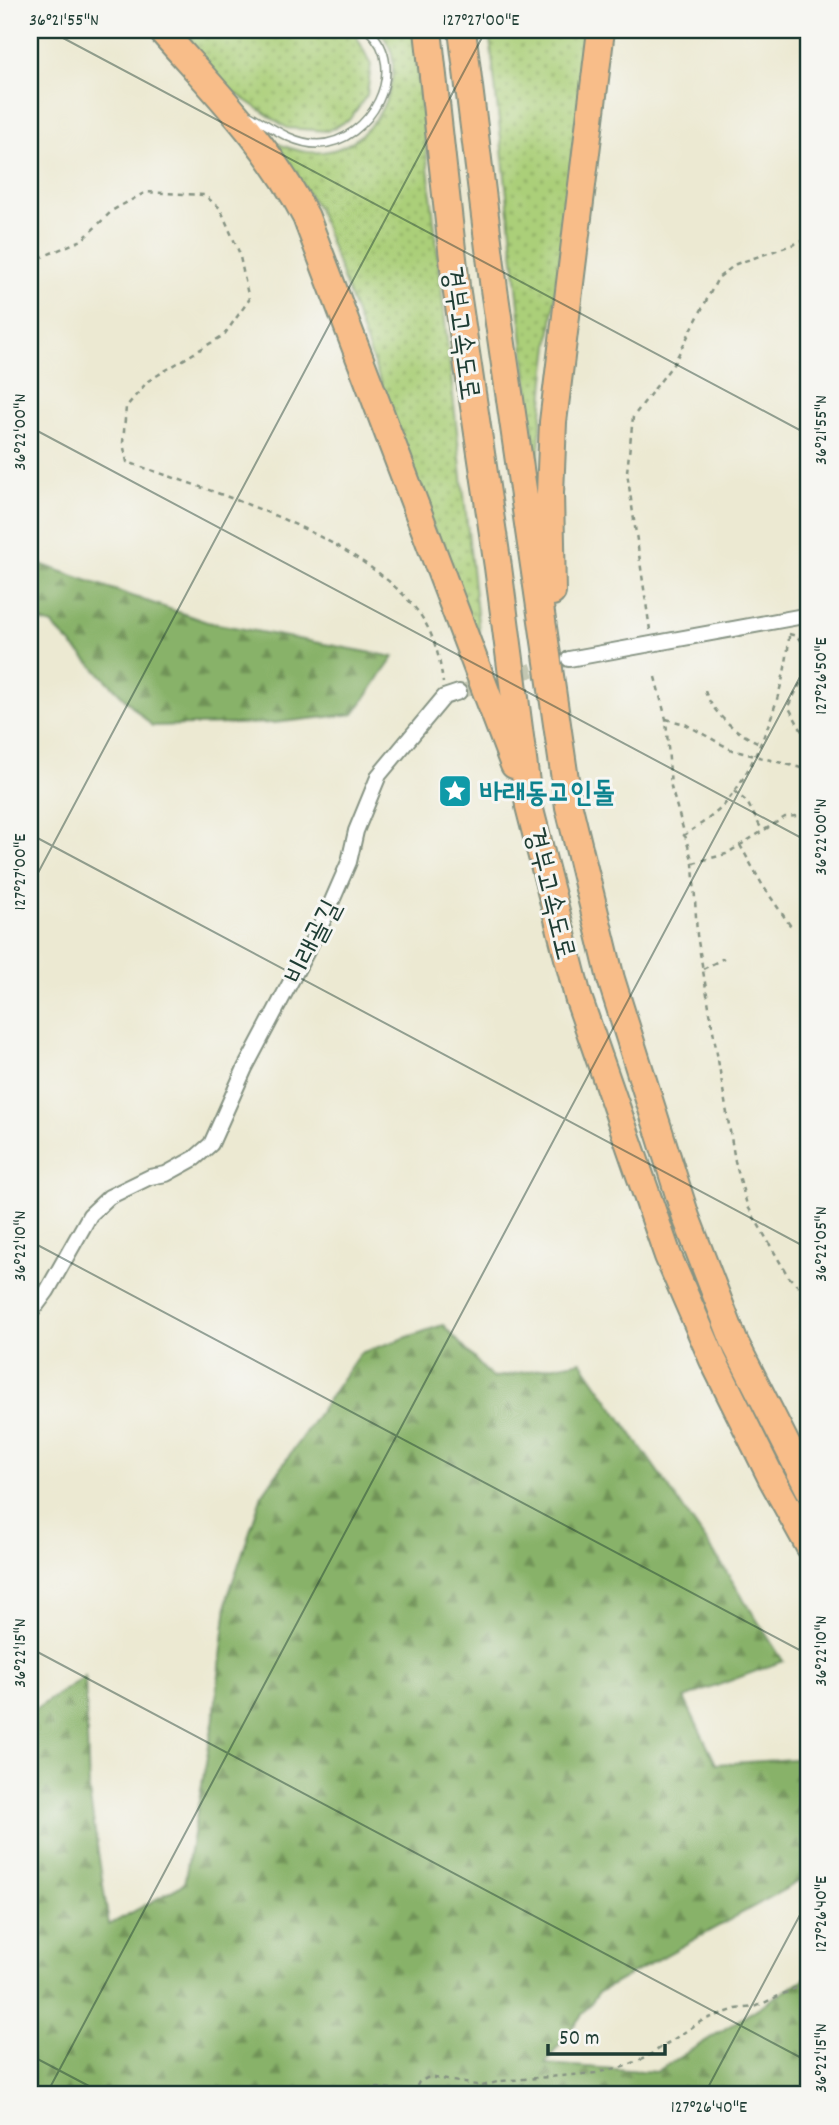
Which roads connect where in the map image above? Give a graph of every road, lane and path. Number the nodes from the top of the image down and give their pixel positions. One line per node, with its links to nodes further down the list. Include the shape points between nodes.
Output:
1 (161, 30): 6 (highway)
2 (368, 30): 6 (lane, via 384,54 385,81 375,107 348,136 318,144 298,141)
3 (428, 30): 21 (highway, 경부고속도로, via 456,286)
4 (462, 30): 22 (highway, 경부고속도로, via 494,289)
5 (601, 30): 22 (highway, via 563,328 550,493 554,653)
6 (222, 99): 21 (highway, via 275,164 306,216)
7 (809, 239): 10 (path, via 736,264 718,278 674,363 633,416 627,472)
8 (30, 262): 15 (path, via 82,240 113,210 146,192 204,195 220,208 239,252 249,300 224,335 148,381 126,407 122,443 127,462 260,510 335,546 383,576 419,613 439,652)
9 (809, 615): 10 (street)
10 (652, 644): 11 (street)
11 (569, 659)
12 (655, 677): 16 (path)
13 (705, 691): 17 (path, via 735,729)
14 (459, 692): 15 (street)
15 (444, 697): 32 (street, 비래골길, via 379,775 325,917 244,1068 211,1144 166,1174 109,1197 90,1215)
16 (666, 719): 18 (path, via 685,724 732,750); 25 (path, via 671,787)
17 (760, 743): 18 (path); 19 (path, via 778,699 789,633 797,636 808,652 804,677 788,706 804,735)
18 (754, 754): 19 (path); 20 (path)
19 (807, 769)
20 (734, 791): 24 (path, via 747,802); 25 (path, via 722,807)
21 (529, 806): 34 (highway, 경부고속도로, via 579,997 668,1256 719,1372)
22 (569, 807): 33 (highway, 경부고속도로, via 611,979 686,1217 734,1340)
23 (809, 815): 24 (path, via 785,817)
24 (762, 830): 26 (path)
25 (683, 836): 27 (path)
26 (740, 845): 27 (path, via 717,858); 28 (path)
27 (693, 863): 30 (path, via 693,900)
28 (792, 928)
29 (724, 958): 30 (path)
30 (704, 969): 31 (path, via 725,1114 747,1205 802,1290)
31 (809, 1312)
32 (30, 1314)
33 (809, 1489)
34 (809, 1546)
35 (809, 1982): 36 (path, via 755,2007 703,2020 623,2067 482,2086 429,2077)
36 (412, 2090): 39 (path, via 346,2090); 40 (path)
37 (30, 2091): 38 (path)
38 (38, 2095)
39 (337, 2095)
40 (412, 2095)

